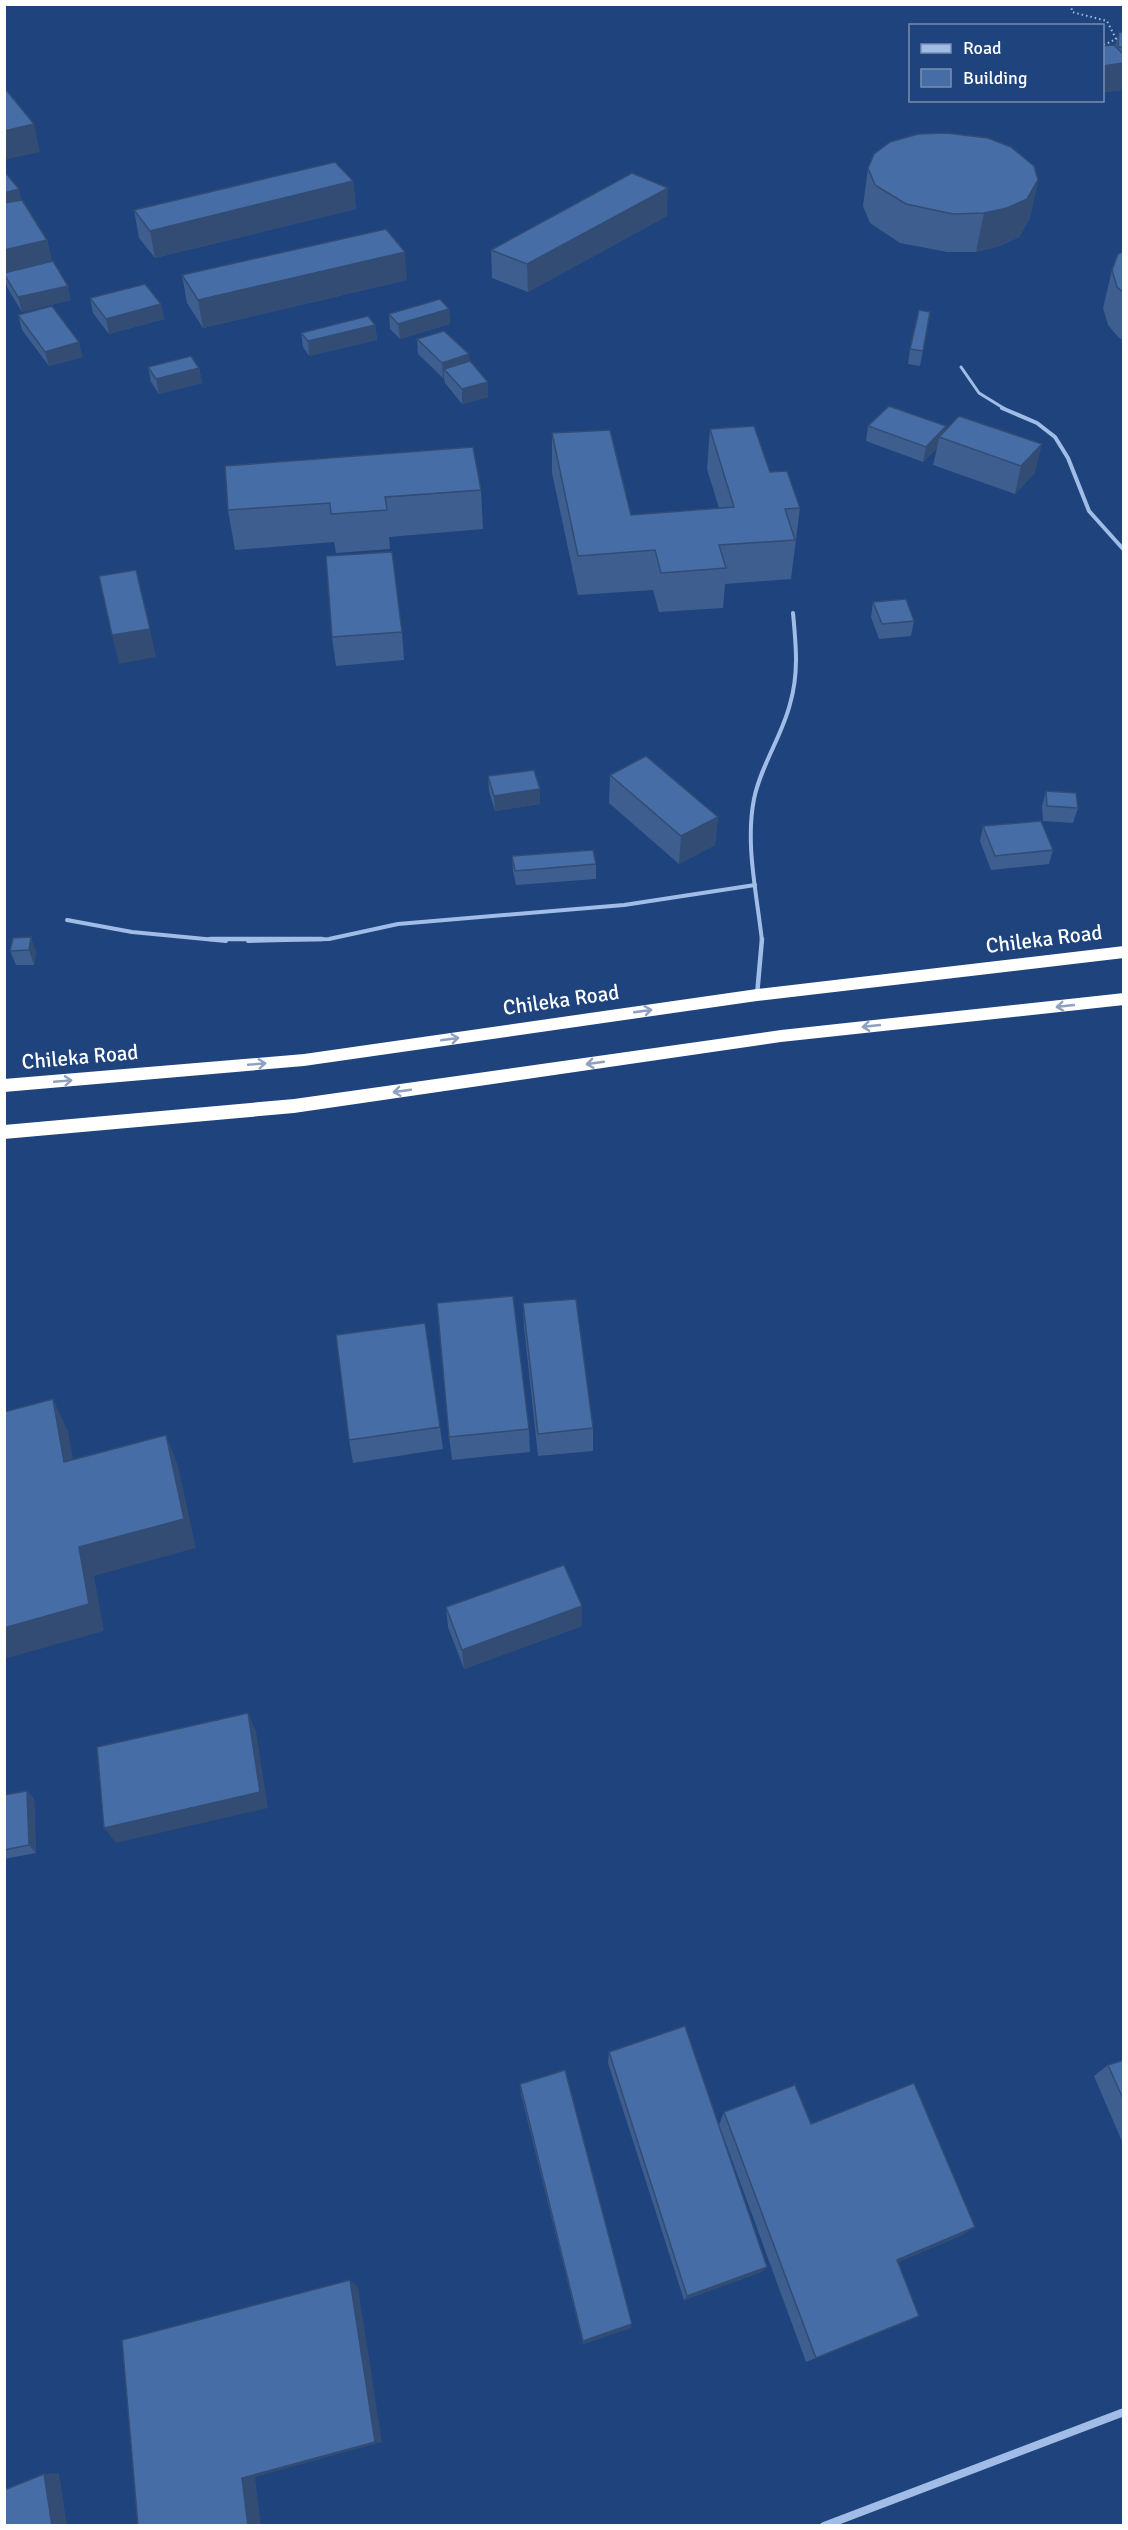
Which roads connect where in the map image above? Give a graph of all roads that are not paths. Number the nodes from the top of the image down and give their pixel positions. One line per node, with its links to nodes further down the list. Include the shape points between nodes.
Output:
1 (960, 366): 2 (lane, via 980,395 1036,420 1055,436 1071,458 1081,495 1102,530)
2 (1124, 550)
3 (793, 613): 4 (lane, via 798,664 790,706 754,799)
4 (755, 885): 5 (lane, via 624,905 398,924 329,939 230,941 132,932); 7 (lane, via 763,947)
5 (67, 920)
6 (1124, 952): 7 (highway, Chileka Road)
7 (757, 995): 9 (highway, Chileka Road, one-way to 7, via 304,1060)
8 (1124, 999): 10 (highway, one-way to 10, via 781,1036 294,1106)
9 (4, 1086)
10 (4, 1132)
11 (1124, 2412): 12 (street)
12 (824, 2526)

